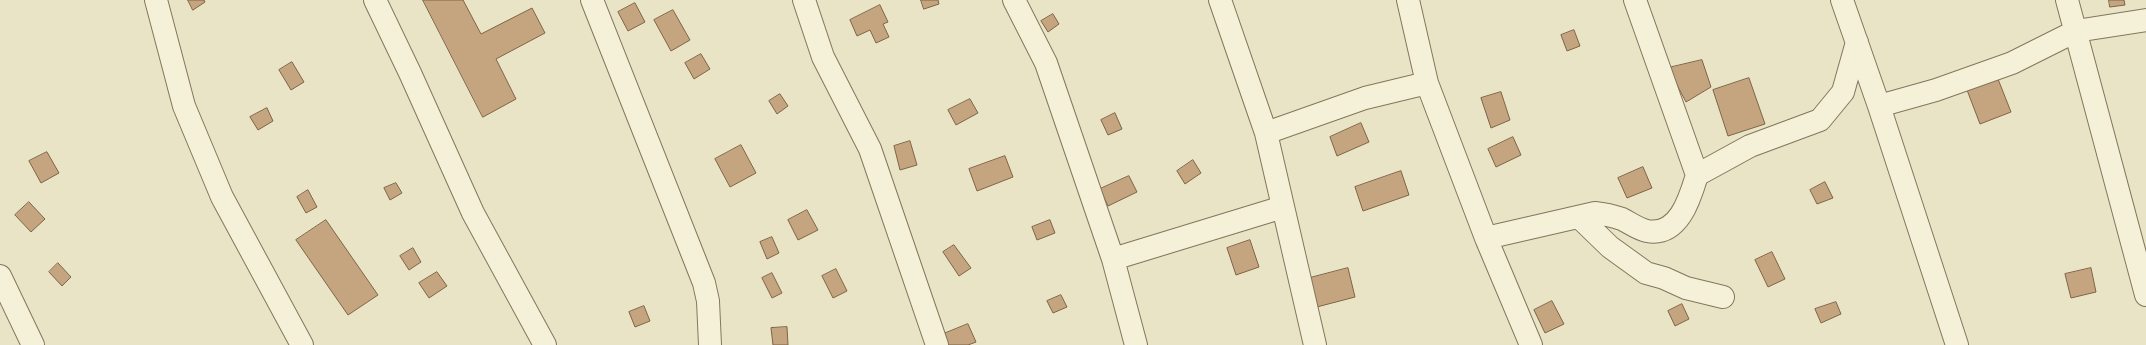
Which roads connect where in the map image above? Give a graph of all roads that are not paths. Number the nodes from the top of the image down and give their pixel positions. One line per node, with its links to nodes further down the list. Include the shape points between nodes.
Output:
1 (156, 0): 26 (street, via 184,106 222,197)
2 (375, 0): 27 (street, via 473,213)
3 (592, 0): 28 (street, via 704,284 708,301)
4 (804, 0): 29 (street, via 823,57 870,149)
5 (1014, 0): 21 (street, via 1046,63)
6 (1220, 0): 16 (street)
7 (1408, 0): 14 (street)
8 (1635, 0): 17 (street)
9 (1842, 0): 13 (street)
10 (2067, 0): 12 (street)
11 (2146, 20): 12 (street)
12 (2076, 31): 15 (street, via 2012,63 1936,90); 23 (street)
13 (1857, 42): 15 (street); 17 (street, via 1843,92 1820,120 1750,146)
14 (1427, 83): 16 (street, via 1365,98); 20 (street)
15 (1879, 106): 33 (street)
16 (1266, 133): 18 (street)
17 (1697, 175): 19 (street, via 1688,204 1677,220 1660,231 1646,231 1608,214 1595,213)
18 (1283, 207): 21 (street); 31 (street)
19 (1579, 217): 20 (street); 24 (street, via 1610,247 1646,273 1686,288)
20 (1486, 238): 32 (street)
21 (1113, 259): 30 (street)
22 (0, 276): 25 (street)
23 (2146, 295)
24 (1723, 297)
25 (33, 345)
26 (302, 345)
27 (545, 345)
28 (710, 345)
29 (938, 345)
30 (1136, 345)
31 (1314, 345)
32 (1531, 345)
33 (1957, 345)

